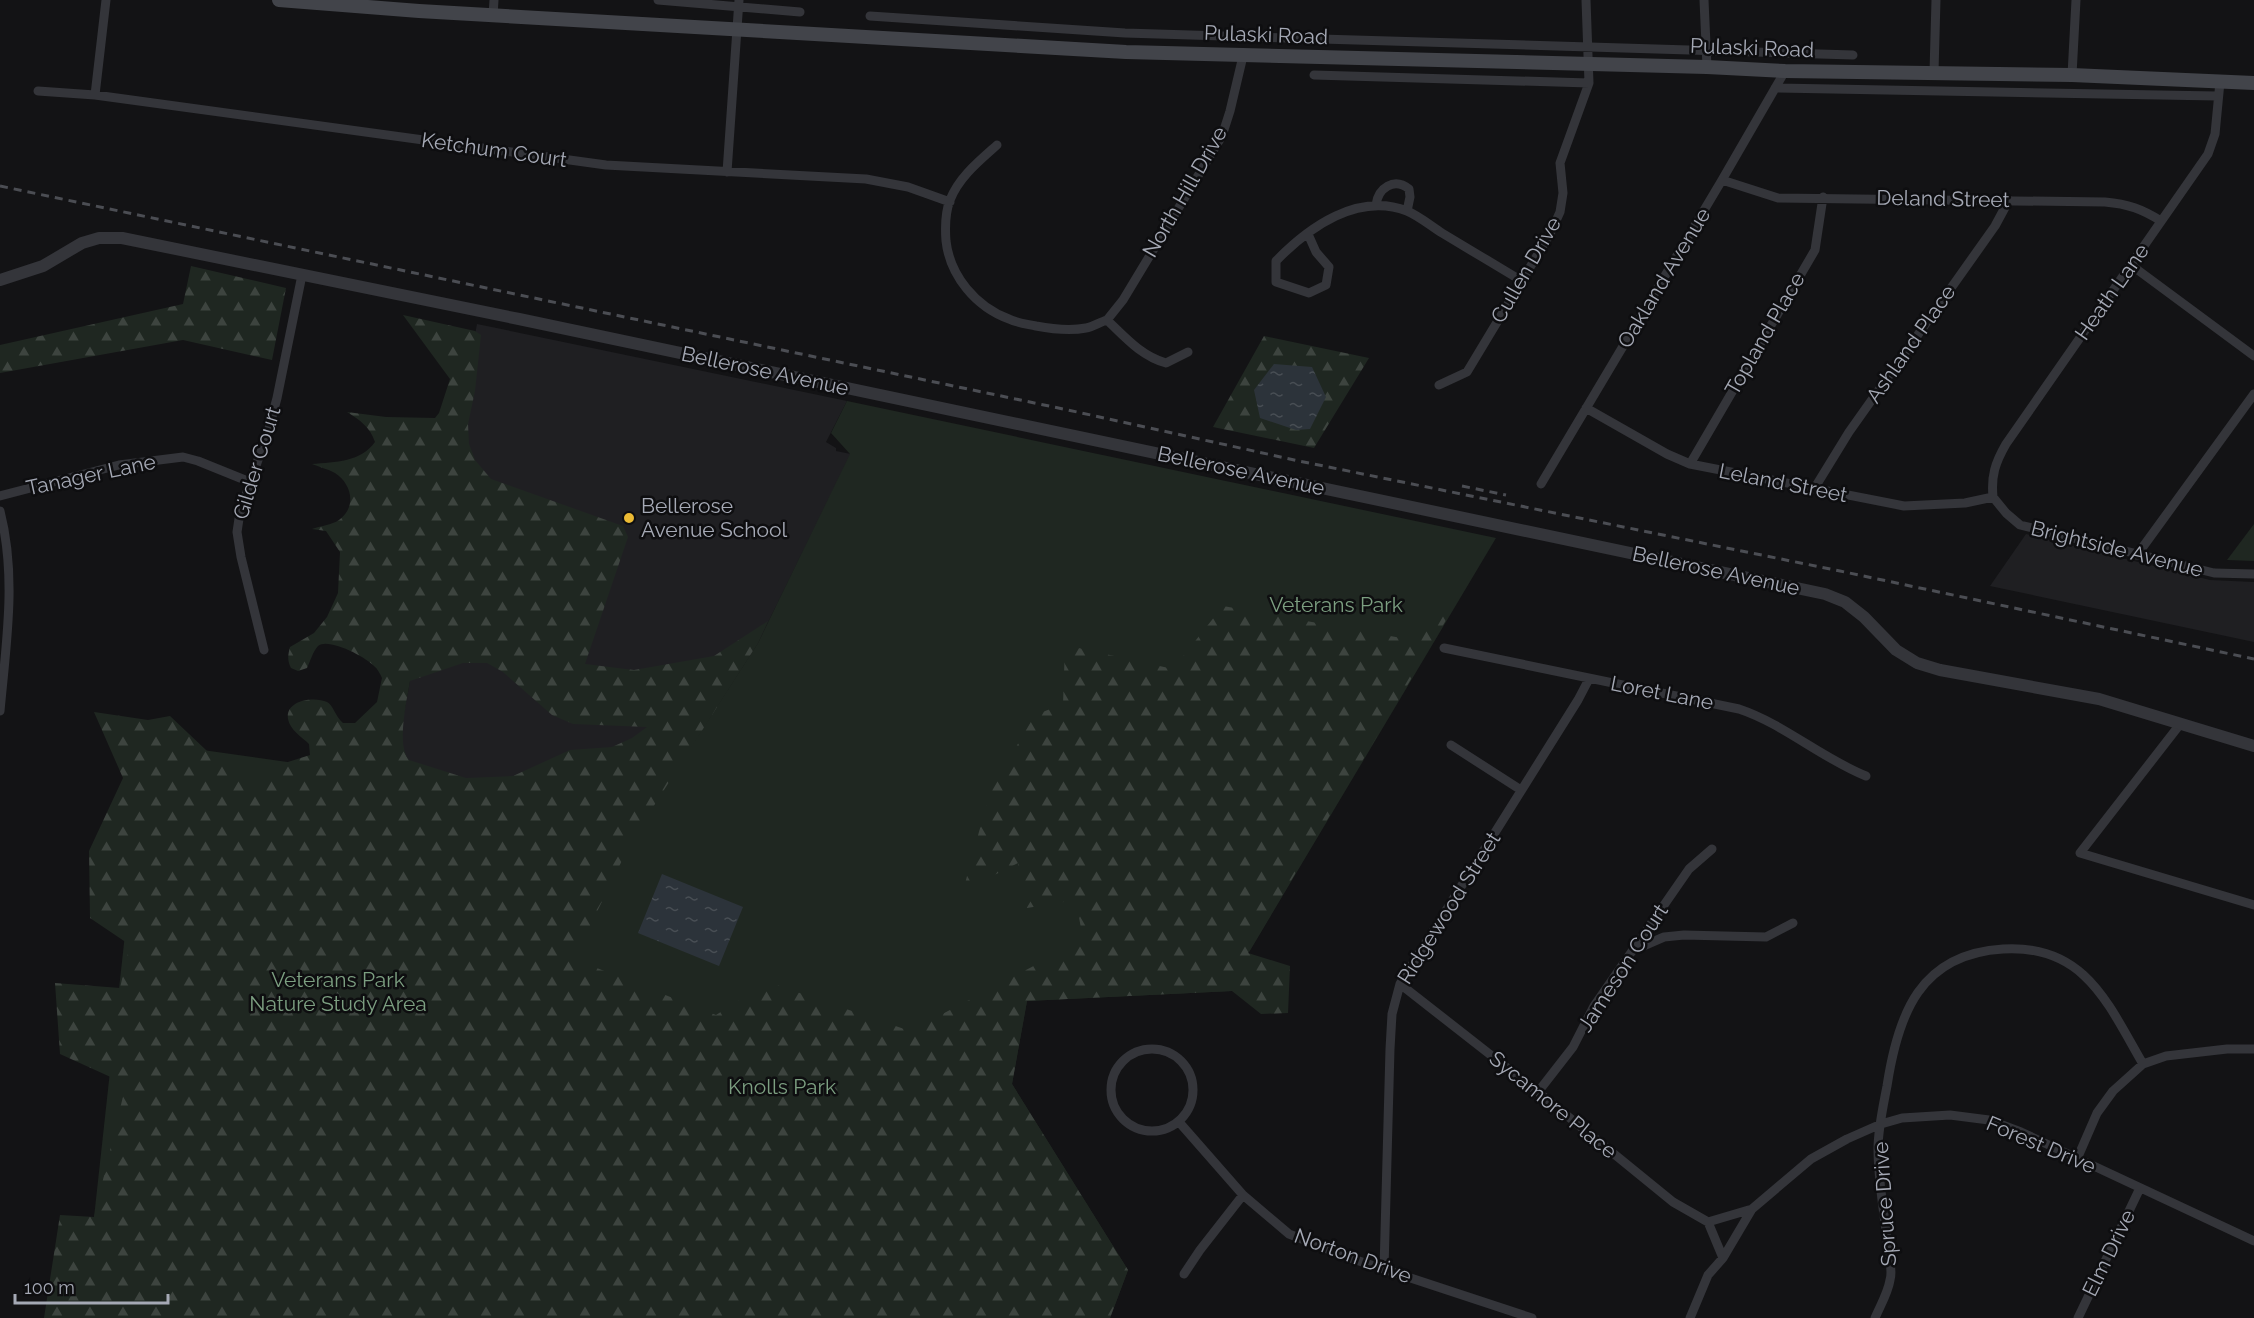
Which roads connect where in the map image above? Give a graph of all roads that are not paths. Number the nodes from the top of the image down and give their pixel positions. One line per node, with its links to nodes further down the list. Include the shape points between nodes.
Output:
1 (106, 0): 33 (street)
2 (279, 0): 11 (main road, Pulaski Road)
3 (494, 0): 11 (street)
4 (658, 0): 9 (street)
5 (1586, 0): 17 (street, Cullen Drive)
6 (1704, 0): 18 (street)
7 (1936, 0): 25 (street)
8 (2076, 0): 27 (street)
9 (739, 3): 10 (street); 14 (street)
10 (800, 12)
11 (493, 16): 14 (main road, Pulaski Road)
12 (870, 16): 13 (street)
13 (928, 20): 15 (street); 16 (street)
14 (737, 30): 16 (main road, Pulaski Road); 36 (street)
15 (1125, 33): 17 (street); 19 (street)
16 (927, 41): 19 (main road, Pulaski Road)
17 (1588, 46): 18 (street); 22 (street, Cullen Drive)
18 (1706, 50): 20 (street); 23 (street)
19 (1126, 52): 21 (main road, Pulaski Road)
20 (1853, 55)
21 (1243, 56): 22 (main road, Pulaski Road); 49 (street, North Hill Drive, via 1221,136 1123,300)
22 (1589, 65): 23 (main road, Pulaski Road); 28 (street, Cullen Drive)
23 (1707, 67): 24 (main road, Pulaski Road)
24 (1785, 71): 25 (main road, Pulaski Road); 31 (street, Oakland Avenue)
25 (1934, 72): 27 (main road, Pulaski Road)
26 (1314, 75): 28 (street)
27 (2072, 75): 29 (main road, Pulaski Road)
28 (1589, 82): 48 (street, Cullen Drive, via 1560,163 1560,212)
29 (2220, 82): 30 (main road, Pulaski Road); 34 (street, Heath Lane)
30 (2254, 83)
31 (1775, 88): 34 (street); 37 (street, Oakland Avenue)
32 (38, 91): 33 (street, Ketchum Court)
33 (95, 95): 36 (street, Ketchum Court, via 606,165)
34 (2217, 96): 43 (street, Heath Lane, via 2215,134 2208,154)
35 (997, 145): 40 (street, via 974,165)
36 (727, 172): 40 (street, Ketchum Court, via 866,179 908,187)
37 (1722, 180): 38 (street, Deland Street, via 1778,198); 54 (street, Oakland Avenue)
38 (1823, 198): 39 (street, Deland Street); 55 (street, Topland Place, via 1815,250)
39 (2009, 200): 43 (street, Deland Street, via 2128,204); 58 (street, Ashland Place)
40 (950, 202): 49 (street, via 947,251 971,295 986,307 1009,320 1062,330 1087,328)
41 (1376, 205): 42 (street); 42 (street, via 1384,188 1402,184 1410,192); 44 (street, via 1335,216)
42 (1407, 211): 48 (street)
43 (2161, 221): 45 (street, Heath Lane)
44 (1308, 234): 44 (street, via 1276,261 1276,282 1309,293 1326,285 1329,267)
45 (2131, 265): 51 (street); 60 (street, Heath Lane, via 2006,444 1995,464)
46 (302, 275): 47 (street, Bellerose Avenue, via 122,238 99,238 82,243 43,266); 56 (street, Gilder Court, via 277,398); 68 (street, Bellerose Avenue, via 1825,594 1845,602 1896,650 1917,663 2099,699)
47 (0, 280)
48 (1522, 281): 52 (street, Cullen Drive, via 1467,372)
49 (1107, 320): 50 (street, via 1152,359 1166,363)
50 (1188, 352)
51 (2254, 356)
52 (1439, 385)
53 (2254, 394): 62 (street)
54 (1586, 408): 55 (street, Leland Street); 57 (street, Oakland Avenue)
55 (1690, 464): 58 (street, Leland Street)
56 (250, 482): 59 (street, Tanager Lane, via 183,457 119,465); 65 (street, Gilder Court, via 237,532)
57 (1541, 484)
58 (1814, 489): 60 (street, Leland Street, via 1904,506)
59 (0, 496)
60 (1992, 497): 62 (street, Brightside Avenue, via 2020,525)
61 (0, 511): 67 (street, via 6,534 10,597)
62 (2137, 555): 63 (street, Brightside Avenue, via 2214,573)
63 (2254, 574)
64 (1444, 648): 66 (street, Loret Lane)
65 (264, 650)
66 (1589, 679): 71 (street, Loret Lane, via 1758,715 1839,765); 72 (street, Ridgewood Street)
67 (0, 711)
68 (2181, 723): 70 (street, Bellerose Avenue); 74 (street, via 2080,853)
69 (1451, 745): 72 (street)
70 (2254, 746)
71 (1866, 776)
72 (1521, 790): 77 (street, Ridgewood Street)
73 (1712, 849): 76 (street, Jameson Court, via 1689,869)
74 (2254, 905)
75 (1793, 923): 76 (street, via 1766,937 1684,935 1664,937)
76 (1634, 950): 80 (street, Jameson Court, via 1594,1006 1573,1047)
77 (1400, 984): 80 (street, Sycamore Place); 90 (street, Ridgewood Street, via 1392,1014)
78 (2254, 1049): 79 (street, via 2166,1056)
79 (2143, 1064): 82 (street, Spruce Drive, via 2103,996 2077,970 2038,951 2018,948 1971,954 1928,978 1912,999 1890,1065); 83 (street, via 2113,1091 2097,1113)
80 (1538, 1092): 87 (street, Sycamore Place, via 1673,1202)
81 (1179, 1122): 81 (street, via 1153,1132 1126,1122 1117,1112 1111,1084 1125,1059 1148,1049 1161,1050 1183,1063 1193,1087 1188,1112); 85 (street, Norton Drive)
82 (1881, 1124): 83 (street, Forest Drive, via 1950,1114 1989,1120); 86 (street, Forest Drive, via 1811,1158); 94 (street, Spruce Drive, via 1878,1149 1891,1279)
83 (2077, 1159): 84 (street, Forest Drive)
84 (2140, 1188): 88 (street, Forest Drive); 95 (street, Elm Drive)
85 (1243, 1195): 90 (street, Norton Drive, via 1290,1234); 91 (street)
86 (1752, 1209): 87 (street); 89 (street, Forest Drive)
87 (1708, 1222): 89 (street)
88 (2254, 1241)
89 (1723, 1258): 93 (street, Forest Drive, via 1708,1275)
90 (1384, 1269): 92 (street, Norton Drive)
91 (1184, 1274)
92 (1532, 1318)
93 (1690, 1318)
94 (1875, 1318)
95 (2078, 1318)

